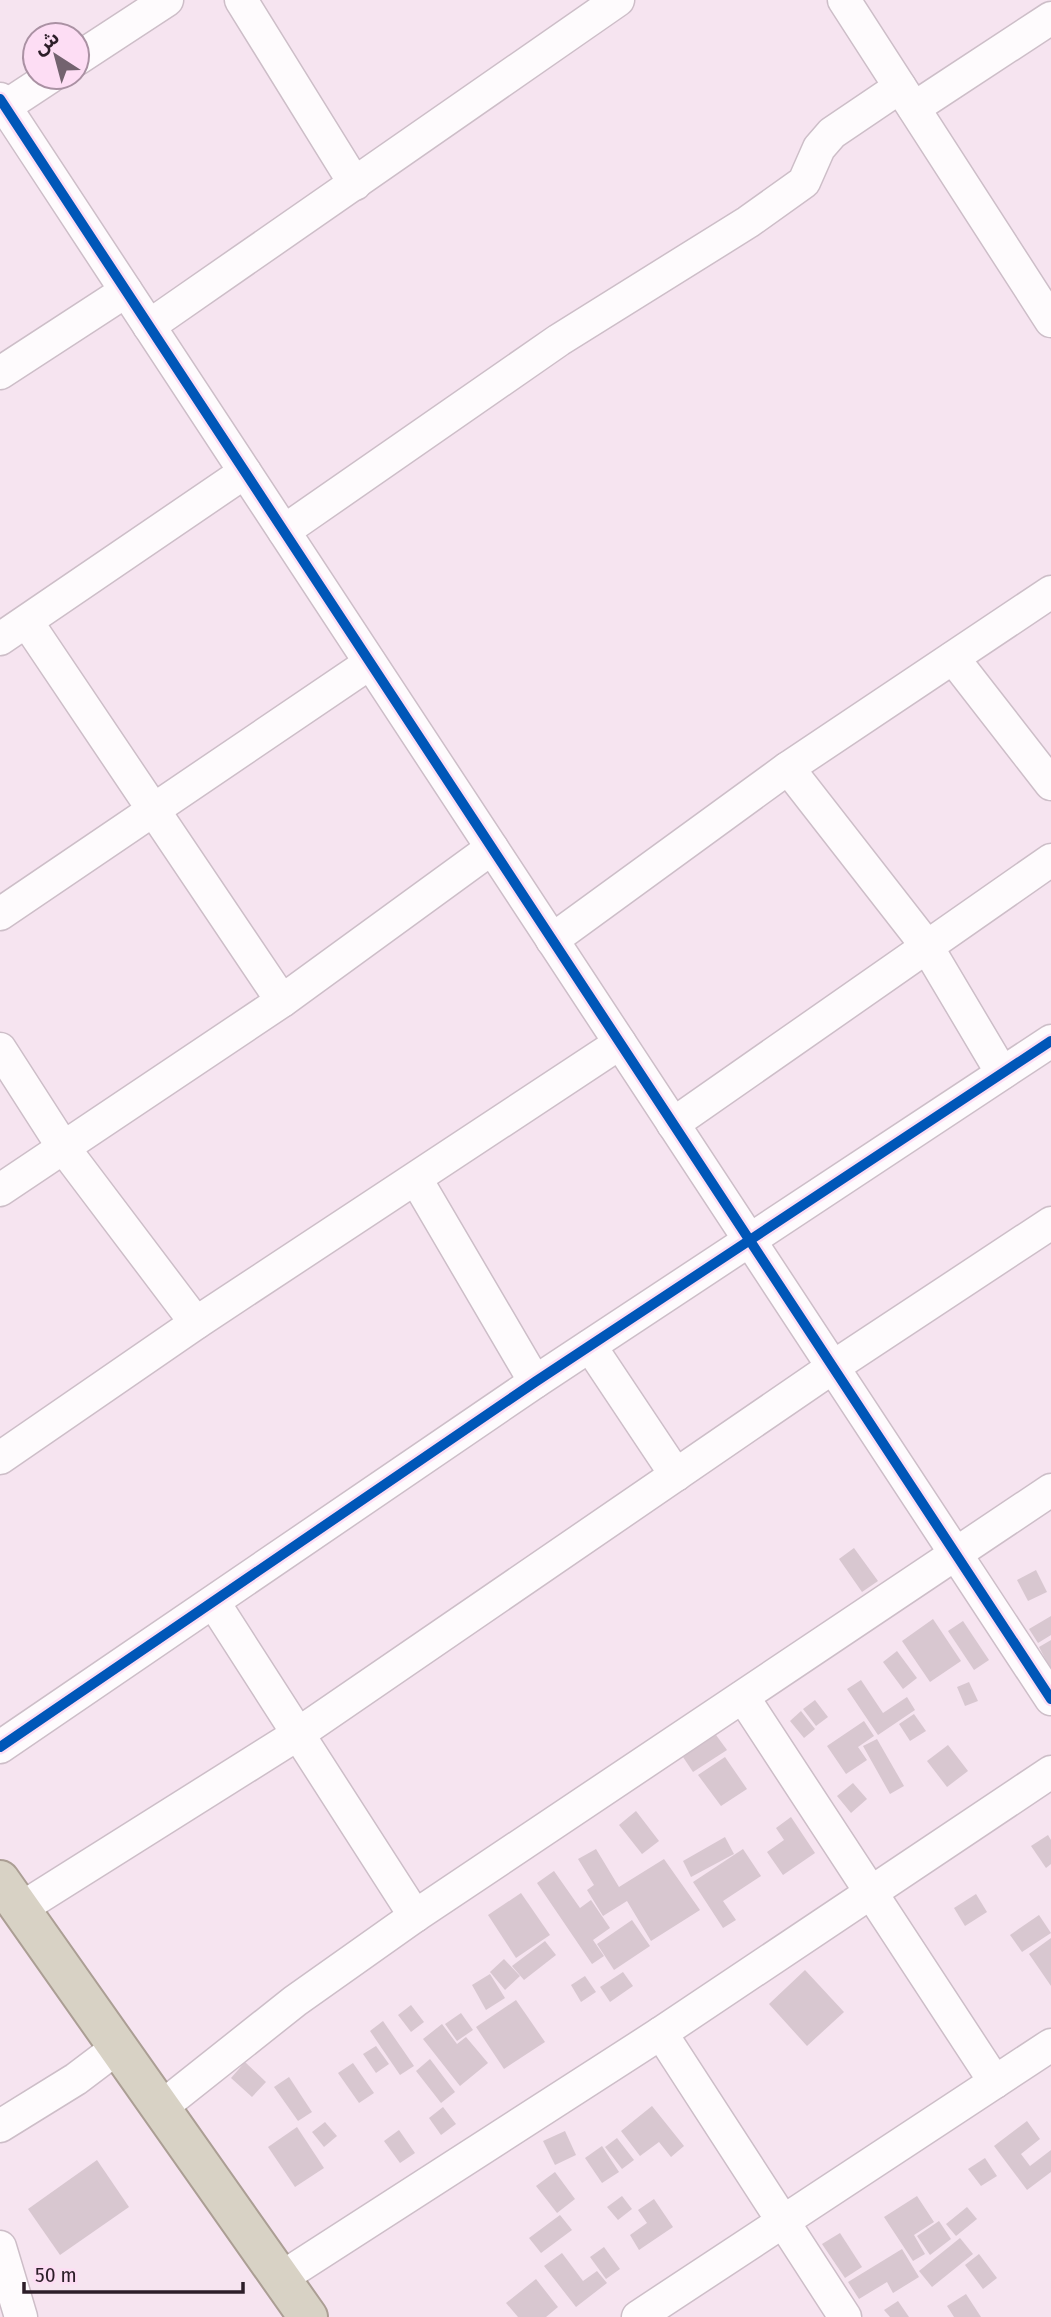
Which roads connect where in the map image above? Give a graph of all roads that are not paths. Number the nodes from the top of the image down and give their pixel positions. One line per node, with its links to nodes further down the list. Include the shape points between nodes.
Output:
1 (167, 0): 6 (street)
2 (241, 0): 10 (street)
3 (618, 0): 10 (street)
4 (844, 0): 8 (street)
5 (1051, 18): 8 (street)
6 (91, 51)
7 (26, 91): 9 (street)
8 (907, 98): 11 (street); 17 (street, via 832,133 819,148 804,182 559,341)
9 (2, 105): 12 (street)
10 (355, 184): 14 (street)
11 (1042, 289): 13 (street)
12 (127, 292): 14 (street); 15 (street)
13 (1051, 321)
14 (149, 326): 16 (street)
15 (0, 373)
16 (245, 472): 17 (street); 19 (street)
17 (284, 531): 22 (street)
18 (1051, 592): 21 (street)
19 (27, 622): 20 (street); 25 (street)
20 (0, 639)
21 (953, 658): 23 (street); 24 (street)
22 (370, 663): 25 (street); 26 (street)
23 (788, 768): 29 (street); 30 (street)
24 (1051, 784)
25 (153, 809): 28 (street); 31 (street)
26 (492, 848): 29 (street); 31 (street)
27 (1051, 860): 30 (street)
28 (0, 914)
29 (552, 940): 33 (street)
30 (926, 945): 35 (street); 36 (street)
31 (282, 1001): 37 (street)
32 (1051, 1041): 35 (street)
33 (620, 1043): 36 (street); 38 (street)
34 (0, 1049): 37 (street)
35 (1002, 1073): 41 (street)
36 (673, 1124): 41 (street)
37 (63, 1147): 39 (street); 42 (street)
38 (416, 1179): 42 (street); 45 (street)
39 (0, 1190)
40 (1051, 1223): 44 (street)
41 (751, 1242): 43 (street); 44 (street)
42 (196, 1323): 46 (street)
43 (590, 1346): 45 (street); 47 (street)
44 (833, 1367): 47 (street); 49 (street)
45 (535, 1382): 50 (street)
46 (0, 1458)
47 (676, 1475): 53 (street)
48 (1051, 1490): 49 (street)
49 (956, 1554): 51 (street); 52 (street)
50 (214, 1603): 53 (street); 54 (street)
51 (743, 1697): 56 (street); 58 (street)
52 (1051, 1699)
53 (298, 1734): 57 (street); 58 (street)
54 (0, 1747)
55 (1051, 1772): 56 (street)
56 (872, 1892): 59 (street); 62 (street)
57 (10, 1895): 61 (highway)
58 (415, 1916): 63 (street, via 296,2001)
59 (661, 2033): 65 (street); 67 (street)
60 (1051, 2045): 62 (street)
61 (117, 2048): 63 (highway); 64 (street)
62 (995, 2082): 65 (street)
63 (159, 2109): 67 (highway)
64 (0, 2126)
65 (783, 2223): 70 (street); 71 (street)
66 (0, 2248): 68 (street)
67 (281, 2278): 69 (highway)
68 (21, 2317)
69 (307, 2317)
70 (638, 2317)
71 (845, 2317)

